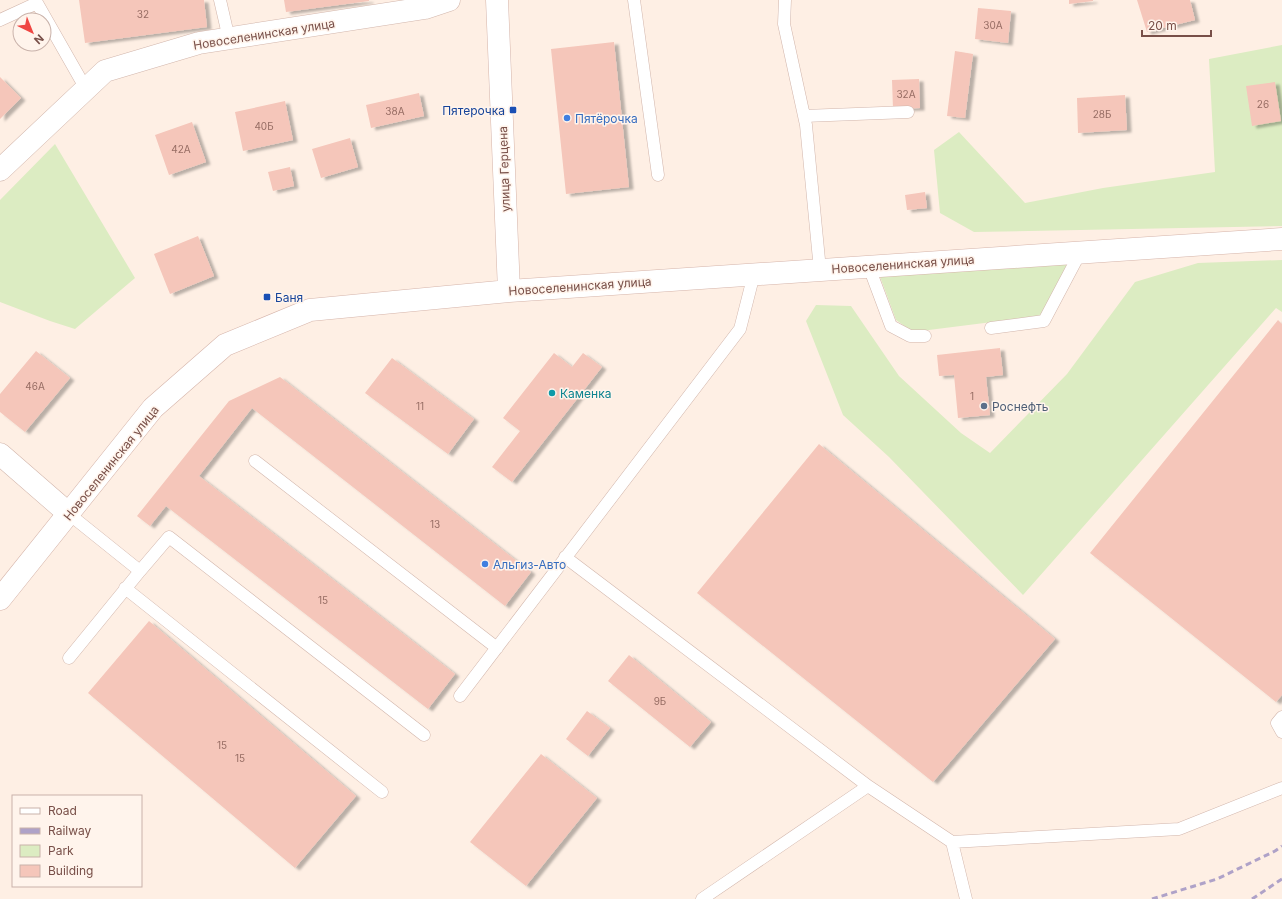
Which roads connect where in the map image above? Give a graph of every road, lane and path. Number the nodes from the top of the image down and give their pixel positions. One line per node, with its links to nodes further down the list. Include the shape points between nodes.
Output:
1 (220, 0): 9 (lane)
2 (449, 0): 7 (main road, Новоселенинская улица, via 425,8)
3 (497, 0): 20 (main road, улица Герцена)
4 (634, 0): 14 (lane)
5 (785, 0): 12 (lane, via 784,24)
6 (38, 1): 8 (lane); 10 (lane)
7 (414, 5): 9 (main road, Новоселенинская улица)
8 (0, 20)
9 (228, 38): 10 (main road, Новоселенинская улица, via 199,43 105,71)
10 (86, 89): 13 (main road, Новоселенинская улица)
11 (908, 112): 12 (lane)
12 (804, 116): 18 (lane)
13 (0, 170)
14 (658, 175)
15 (1282, 239): 16 (main road, Новоселенинская улица)
16 (1080, 253): 17 (main road, Новоселенинская улица); 21 (lane, via 1044,321)
17 (869, 267): 18 (main road, Новоселенинская улица); 22 (lane, via 890,326 910,336)
18 (820, 270): 19 (main road, Новоселенинская улица)
19 (754, 274): 20 (main road, Новоселенинская улица); 26 (lane, via 740,329)
20 (509, 291): 25 (main road, Новоселенинская улица, via 310,310 225,345 153,408)
21 (991, 328)
22 (926, 336)
23 (0, 454): 25 (main road)
24 (255, 461): 30 (lane)
25 (69, 514): 27 (lane); 29 (main road, Новоселенинская улица)
26 (565, 557): 30 (lane); 36 (lane)
27 (140, 571): 28 (lane); 35 (lane, via 169,537)
28 (125, 588): 31 (lane); 38 (lane)
29 (0, 599)
30 (497, 648): 32 (lane)
31 (69, 658)
32 (460, 696)
33 (1282, 717): 34 (lane, via 1277,723)
34 (1282, 732)
35 (424, 735)
36 (868, 786): 39 (lane); 40 (lane)
37 (1282, 788): 39 (lane, via 1179,830)
38 (382, 792)
39 (952, 842): 41 (lane)
40 (702, 899)
41 (966, 899)

